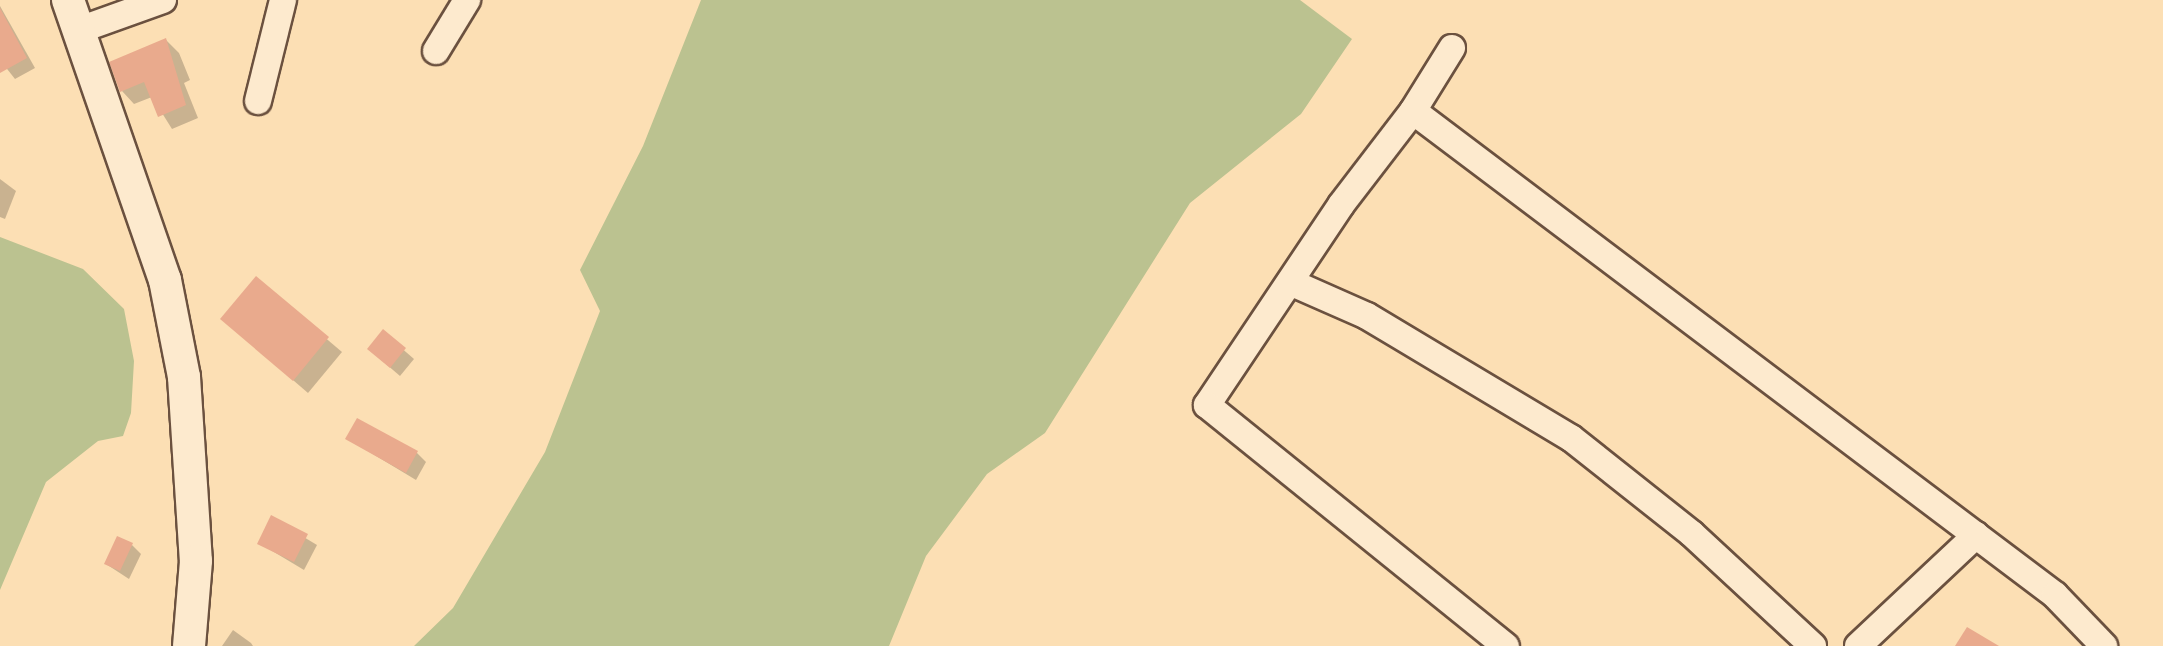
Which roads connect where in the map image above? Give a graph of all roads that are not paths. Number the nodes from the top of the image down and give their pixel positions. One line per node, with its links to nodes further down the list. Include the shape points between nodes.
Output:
1 (68, 0): 5 (street)
2 (163, 0): 5 (street)
3 (283, 0): 8 (street)
4 (467, 0): 7 (street)
5 (82, 29): 12 (street, via 165,280 184,377 196,561)
6 (1452, 48): 9 (street)
7 (436, 51)
8 (258, 101)
9 (1413, 111): 10 (street); 11 (street)
10 (1290, 282): 13 (street, via 1207,405); 14 (street, via 1367,316 1571,438 1692,534)
11 (1976, 535): 15 (street); 16 (street, via 2055,595)
12 (189, 646)
13 (1506, 646)
14 (1813, 646)
15 (1858, 646)
16 (2104, 646)

